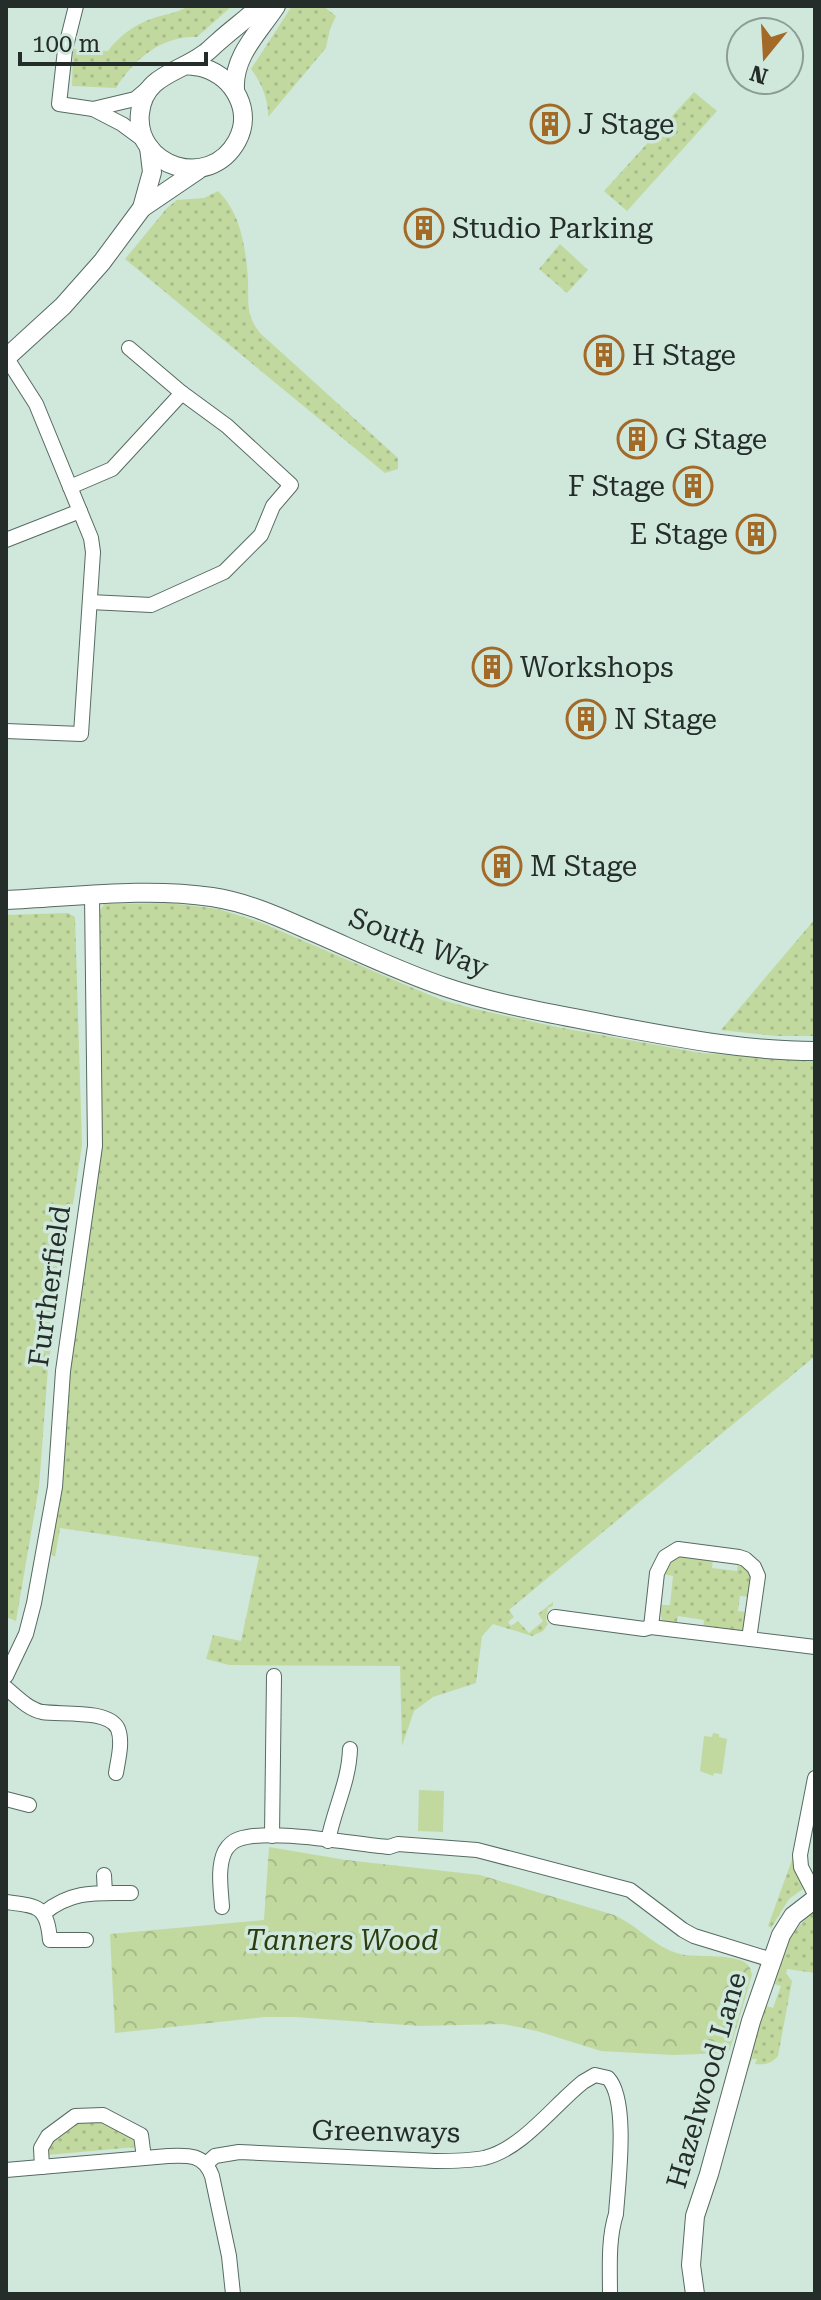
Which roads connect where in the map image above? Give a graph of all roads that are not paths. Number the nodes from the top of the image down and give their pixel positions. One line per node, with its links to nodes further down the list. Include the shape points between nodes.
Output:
1 (76, 6): 7 (street, via 59,104)
2 (260, 6): 4 (street)
3 (276, 6): 6 (street, via 241,56)
4 (186, 65): 5 (street); 6 (street, via 205,68)
5 (149, 87): 7 (street, via 135,99); 8 (street, via 140,113)
6 (235, 89): 9 (street, via 242,112 237,141 217,162)
7 (93, 109): 8 (street)
8 (148, 144): 9 (street, via 171,165); 10 (street, via 152,172)
9 (198, 170): 10 (street)
10 (142, 208): 12 (street, via 63,306)
11 (129, 348): 13 (street)
12 (6, 358): 14 (street, via 30,392)
13 (182, 393): 14 (street, via 112,469); 17 (street, via 222,421 291,485 273,506 261,535 224,572 151,605)
14 (70, 487): 15 (street)
15 (80, 511): 16 (street); 17 (street, via 92,545)
16 (6, 540)
17 (90, 602): 18 (street, via 81,734)
18 (6, 731)
19 (92, 895): 20 (street, South Way); 21 (street, South Way, via 214,897 271,913 414,975 479,996 734,1047); 26 (street, Furtherfield, via 95,1146 63,1371 55,1487 26,1634)
20 (6, 900)
21 (815, 1051)
22 (555, 1617): 23 (street)
23 (651, 1627): 24 (street); 24 (street, via 657,1573 665,1557 678,1549 739,1557 754,1567 758,1576)
24 (749, 1639): 25 (street)
25 (815, 1647)
26 (6, 1676)
27 (274, 1676): 34 (street)
28 (6, 1688): 30 (street, via 41,1712 111,1721 120,1741)
29 (350, 1749): 35 (street)
30 (116, 1773)
31 (815, 1778): 39 (street, via 800,1855)
32 (6, 1799): 33 (street)
33 (29, 1805)
34 (272, 1836): 35 (street); 41 (street, via 243,1838 226,1849)
35 (328, 1841): 44 (street, via 455,1847 526,1862 630,1890 694,1936)
36 (104, 1875): 37 (street)
37 (105, 1893): 38 (street); 42 (street, via 67,1898)
38 (131, 1893)
39 (815, 1896): 44 (street, Hazelwood Lane, via 786,1925)
40 (6, 1902): 42 (street, via 35,1905)
41 (222, 1907)
42 (44, 1913): 43 (street, via 50,1940)
43 (86, 1940)
44 (772, 1960): 51 (street, Hazelwood Lane, via 695,2216)
45 (144, 2158): 46 (street, via 189,2155); 47 (street); 47 (street, via 141,2135 103,2115 75,2116 48,2136 41,2148)
46 (206, 2164): 49 (street); 50 (street, Greenways, via 215,2156 239,2152 435,2161 487,2157 518,2142 583,2082 595,2075 608,2078 616,2090 620,2123)
47 (42, 2167): 48 (street)
48 (6, 2170)
49 (233, 2294)
50 (610, 2294)
51 (695, 2294)

